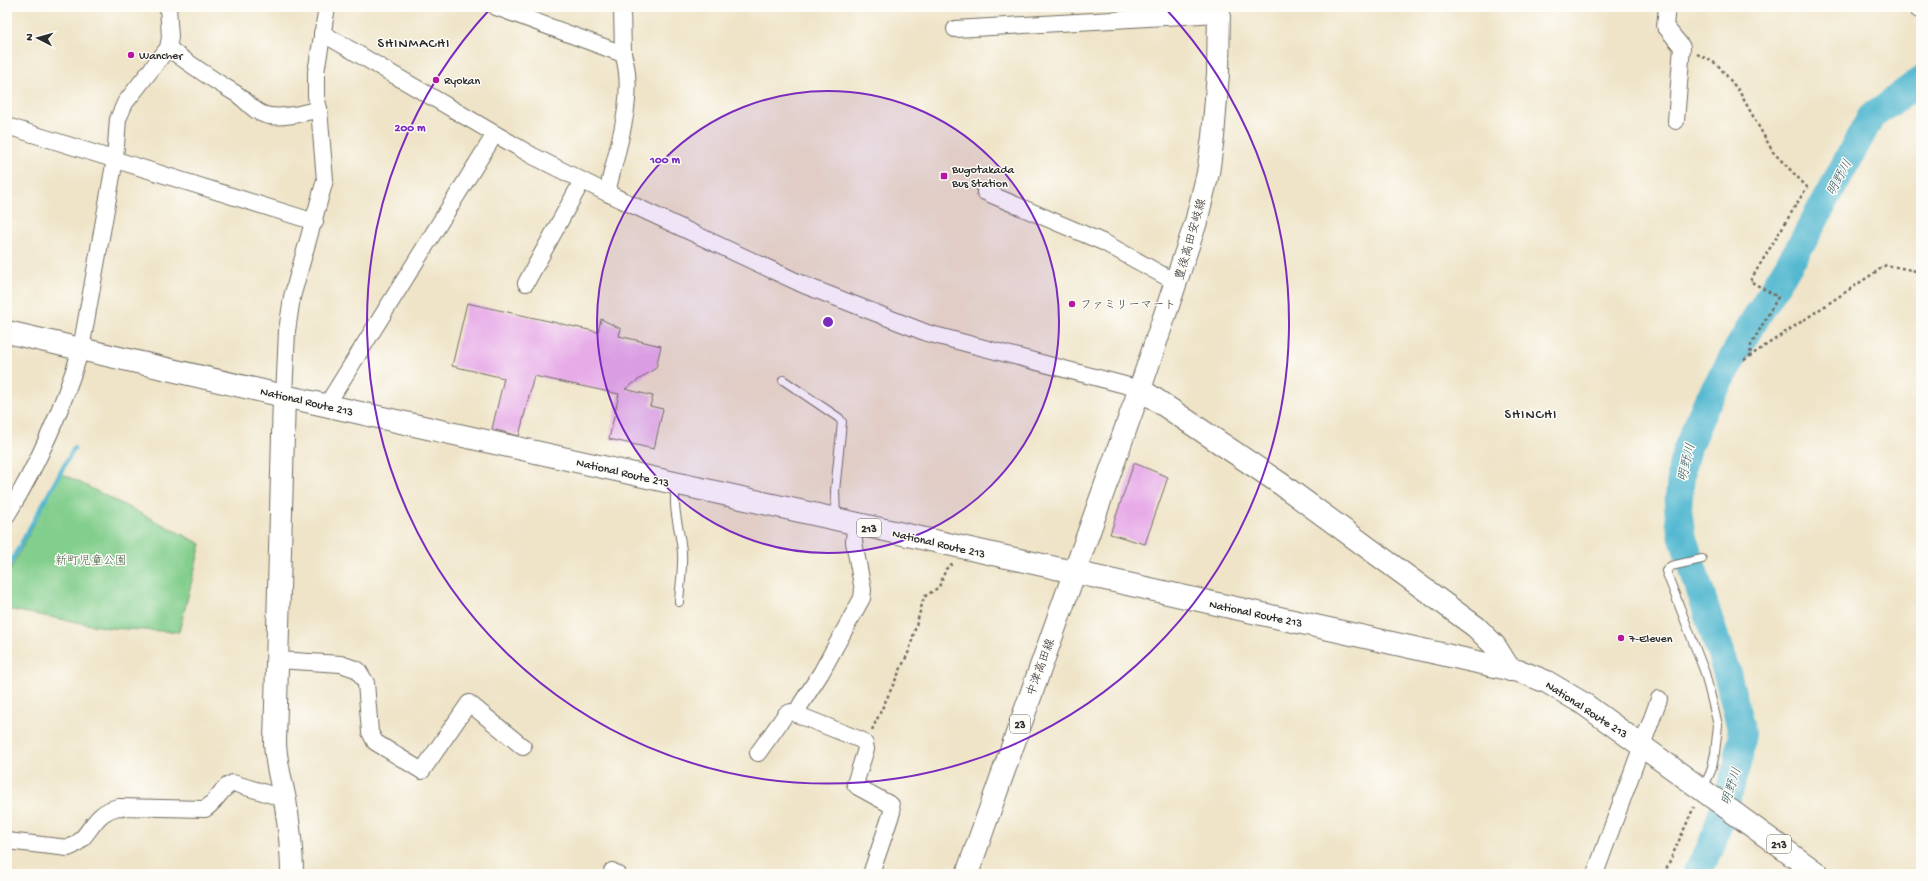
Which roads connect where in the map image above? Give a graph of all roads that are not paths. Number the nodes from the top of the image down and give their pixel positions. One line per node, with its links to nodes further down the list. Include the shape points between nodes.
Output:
1 (168, 7): 9 (street)
2 (327, 7): 8 (street)
3 (496, 7): 10 (street)
4 (622, 7): 10 (street)
5 (1667, 7): 12 (street, via 1665,26 1682,47)
6 (1219, 10): 7 (street); 21 (main road, 豊後高田安岐線, via 1218,73 1208,173)
7 (955, 29)
8 (322, 32): 11 (street, via 316,72); 14 (street)
9 (168, 48): 11 (street, via 200,72 236,93 258,113 283,116); 15 (street, via 121,111)
10 (623, 54): 18 (street, via 628,72 626,103)
11 (319, 109): 19 (street, via 325,180)
12 (1676, 121)
13 (7, 126): 15 (street)
14 (495, 134): 16 (street); 27 (street)
15 (115, 159): 19 (street); 23 (street)
16 (582, 182): 18 (street); 20 (street)
17 (985, 192): 21 (street, via 1105,243)
18 (607, 193): 25 (street, via 804,285 927,333)
19 (315, 222): 26 (street, via 292,296 287,331)
20 (526, 282)
21 (1177, 283): 25 (main road, 豊後高田安岐線)
22 (7, 332): 23 (main road, National Route 213 / 213)
23 (81, 349): 26 (main road, National Route 213 / 213); 29 (street, via 72,380 43,450)
24 (784, 380): 30 (lane, via 842,422 835,491)
25 (1140, 390): 32 (main road, 豊後高田安岐線); 35 (main road, via 1281,484 1476,627 1495,646)
26 (284, 396): 27 (main road, National Route 213 / 213); 34 (main road)
27 (326, 406): 28 (main road, National Route 213 / 213)
28 (676, 484): 30 (main road, National Route 213 / 213); 33 (lane, via 675,516 682,552)
29 (7, 515)
30 (846, 522): 32 (main road, National Route 213 / 213); 37 (street, via 854,542 863,590 862,598 801,704)
31 (1702, 559): 41 (lane, via 1671,566 1666,571 1705,673 1718,725 1711,771)
32 (1074, 574): 35 (main road, National Route 213 / 213); 47 (main road, 中津高田線 / 23)
33 (679, 602)
34 (278, 660): 39 (street, via 341,664 358,670 366,683 370,732 375,742 422,771 468,703); 42 (main road, via 276,763)
35 (1510, 670): 38 (main road, National Route 213 / 213, via 1534,676 1558,688)
36 (1659, 699): 38 (street)
37 (799, 714): 40 (street, via 786,714); 46 (street, via 865,744 866,750 855,784 891,805 892,812)
38 (1642, 746): 41 (main road, National Route 213 / 213); 48 (street)
39 (523, 747)
40 (758, 753)
41 (1702, 790): 44 (main road, National Route 213 / 213)
42 (285, 799): 43 (street, via 233,783 226,786 212,805 205,809 110,809 96,819 76,846 68,848); 45 (main road)
43 (7, 841)
44 (1815, 873)
45 (292, 874)
46 (871, 874)
47 (967, 874)
48 (1595, 874)

